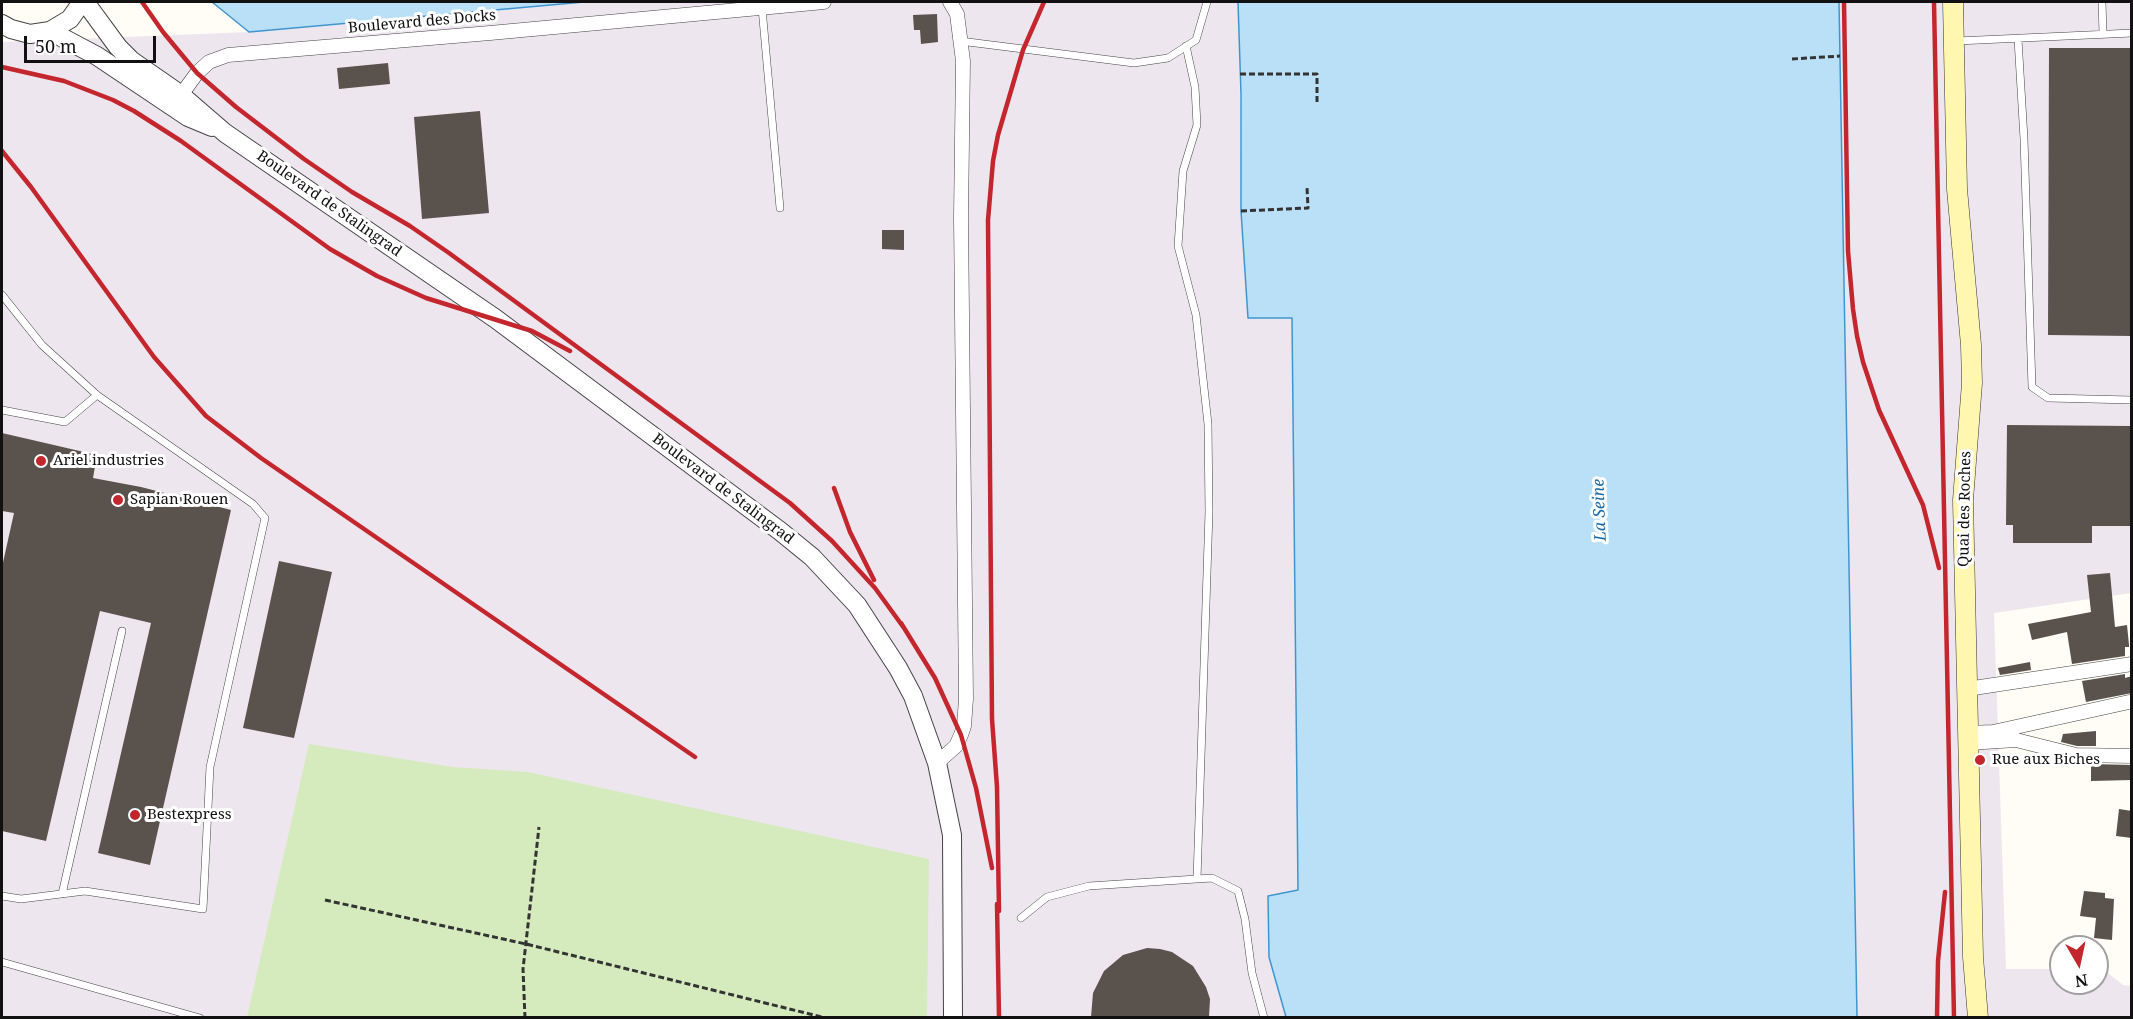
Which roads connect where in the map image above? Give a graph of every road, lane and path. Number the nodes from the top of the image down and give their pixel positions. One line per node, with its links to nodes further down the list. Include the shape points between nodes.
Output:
1 (83, 2): 9 (street, via 70,19); 19 (street, Boulevard de Stalingrad, via 132,61)
2 (824, 2): 7 (street, Boulevard des Docks)
3 (950, 2): 13 (street, via 957,14)
4 (1207, 2): 15 (lane, via 1196,40)
5 (1953, 2): 14 (main road, Quai des Roches)
6 (2102, 2): 11 (lane)
7 (762, 7): 19 (street, Boulevard des Docks, via 228,55 197,73); 23 (lane)
8 (2, 24): 9 (street, via 30,34)
9 (50, 31): 21 (street, Boulevard de Stalingrad, via 98,56 188,117)
10 (2132, 33): 11 (lane)
11 (2103, 34): 12 (lane)
12 (2018, 39): 14 (lane); 27 (lane, via 2032,387 2048,398)
13 (960, 41): 15 (lane, via 1134,63 1168,58); 35 (street, via 966,699 961,735 956,746)
14 (1954, 41): 31 (main road, Quai des Roches, via 1958,199 1972,383 1963,500)
15 (1186, 46): 37 (lane, via 1195,87 1197,125 1184,171 1178,246 1196,315 1208,435)
16 (1840, 56): 17 (path)
17 (1792, 58)
18 (1240, 74): 20 (path, via 1317,74)
19 (181, 95): 21 (street, Boulevard de Stalingrad)
20 (1317, 102)
21 (225, 133): 35 (street, Boulevard de Stalingrad, via 496,319 812,557 857,605 898,668 925,724)
22 (1307, 188): 24 (path, via 1308,208)
23 (780, 208)
24 (1241, 211)
25 (2, 295): 26 (lane, via 42,345)
26 (98, 395): 28 (lane, via 64,422); 38 (lane, via 253,504 265,518 210,767 202,909 85,891)
27 (2132, 400)
28 (2, 410)
29 (122, 631): 38 (lane)
30 (2132, 664): 31 (street)
31 (1967, 689): 33 (main road, Quai des Roches)
32 (2129, 702): 33 (street)
33 (1968, 738): 34 (street, via 2016,740 2076,755); 49 (main road, Quai des Roches)
34 (2132, 756)
35 (937, 763): 47 (street, Boulevard de Stalingrad, via 952,835)
36 (538, 827): 42 (path)
37 (1197, 879): 41 (lane, via 1089,886 1047,897); 48 (lane, via 1212,878 1238,891)
38 (62, 894): 39 (lane, via 21,899)
39 (2, 896)
40 (325, 900): 42 (path)
41 (1021, 918)
42 (526, 944): 45 (path); 46 (path)
43 (2, 963): 44 (lane)
44 (200, 1017)
45 (525, 1017)
46 (826, 1017)
47 (953, 1017)
48 (1264, 1017)
49 (1978, 1017)

